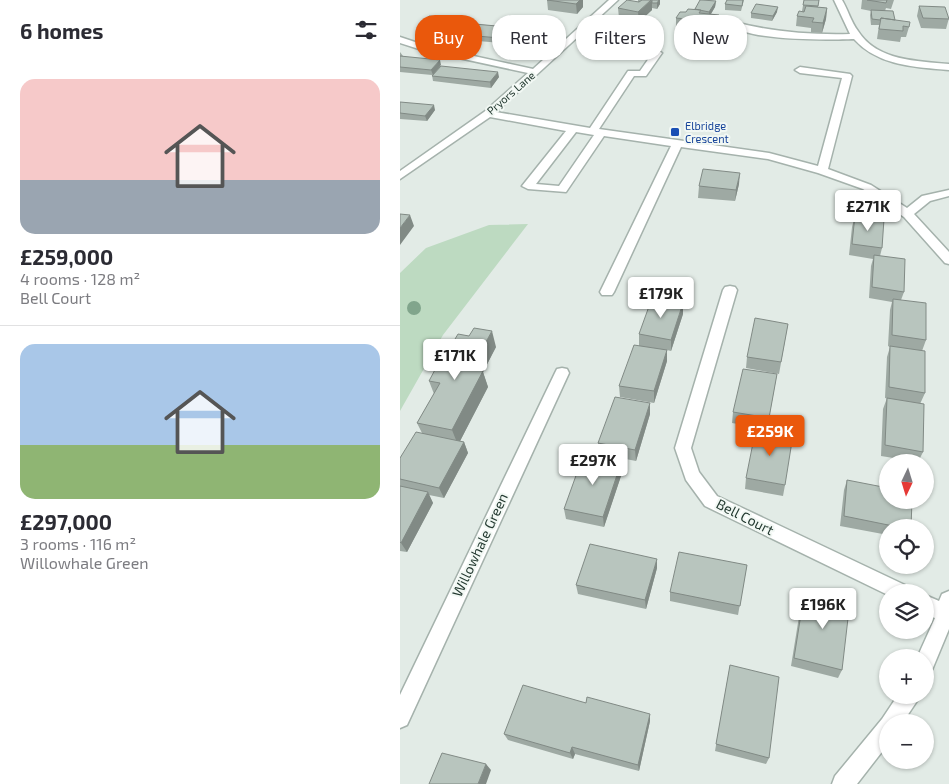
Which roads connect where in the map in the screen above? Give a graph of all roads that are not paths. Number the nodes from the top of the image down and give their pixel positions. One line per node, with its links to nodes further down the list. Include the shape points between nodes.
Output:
1 (614, 0): 9 (street, Pryors Lane)
2 (838, 0): 4 (street)
3 (747, 29): 4 (street, via 789,36)
4 (856, 36): 7 (street, via 864,46 882,56)
5 (400, 40): 9 (street)
6 (652, 60): 12 (street, via 643,74 630,73)
7 (949, 67)
8 (800, 70): 14 (street, via 847,76)
9 (534, 72): 10 (street, Pryors Lane)
10 (488, 114): 11 (street); 15 (street, Pryors Lane)
11 (573, 129): 12 (street); 12 (street, via 528,186 562,190)
12 (597, 132): 13 (street)
13 (678, 142): 14 (street, via 769,156); 20 (street)
14 (822, 170): 17 (street, via 867,187)
15 (400, 176)
16 (949, 193): 17 (street, via 920,200)
17 (908, 214): 18 (street)
18 (949, 260)
19 (730, 290): 22 (street, Bell Court, via 683,448 692,475 711,500)
20 (607, 292)
21 (562, 373): 26 (street, Willowhale Green)
22 (884, 584)
23 (934, 605): 24 (street)
24 (947, 607): 25 (street)
25 (930, 649)
26 (400, 718)
27 (879, 740): 28 (street)
28 (849, 782)

